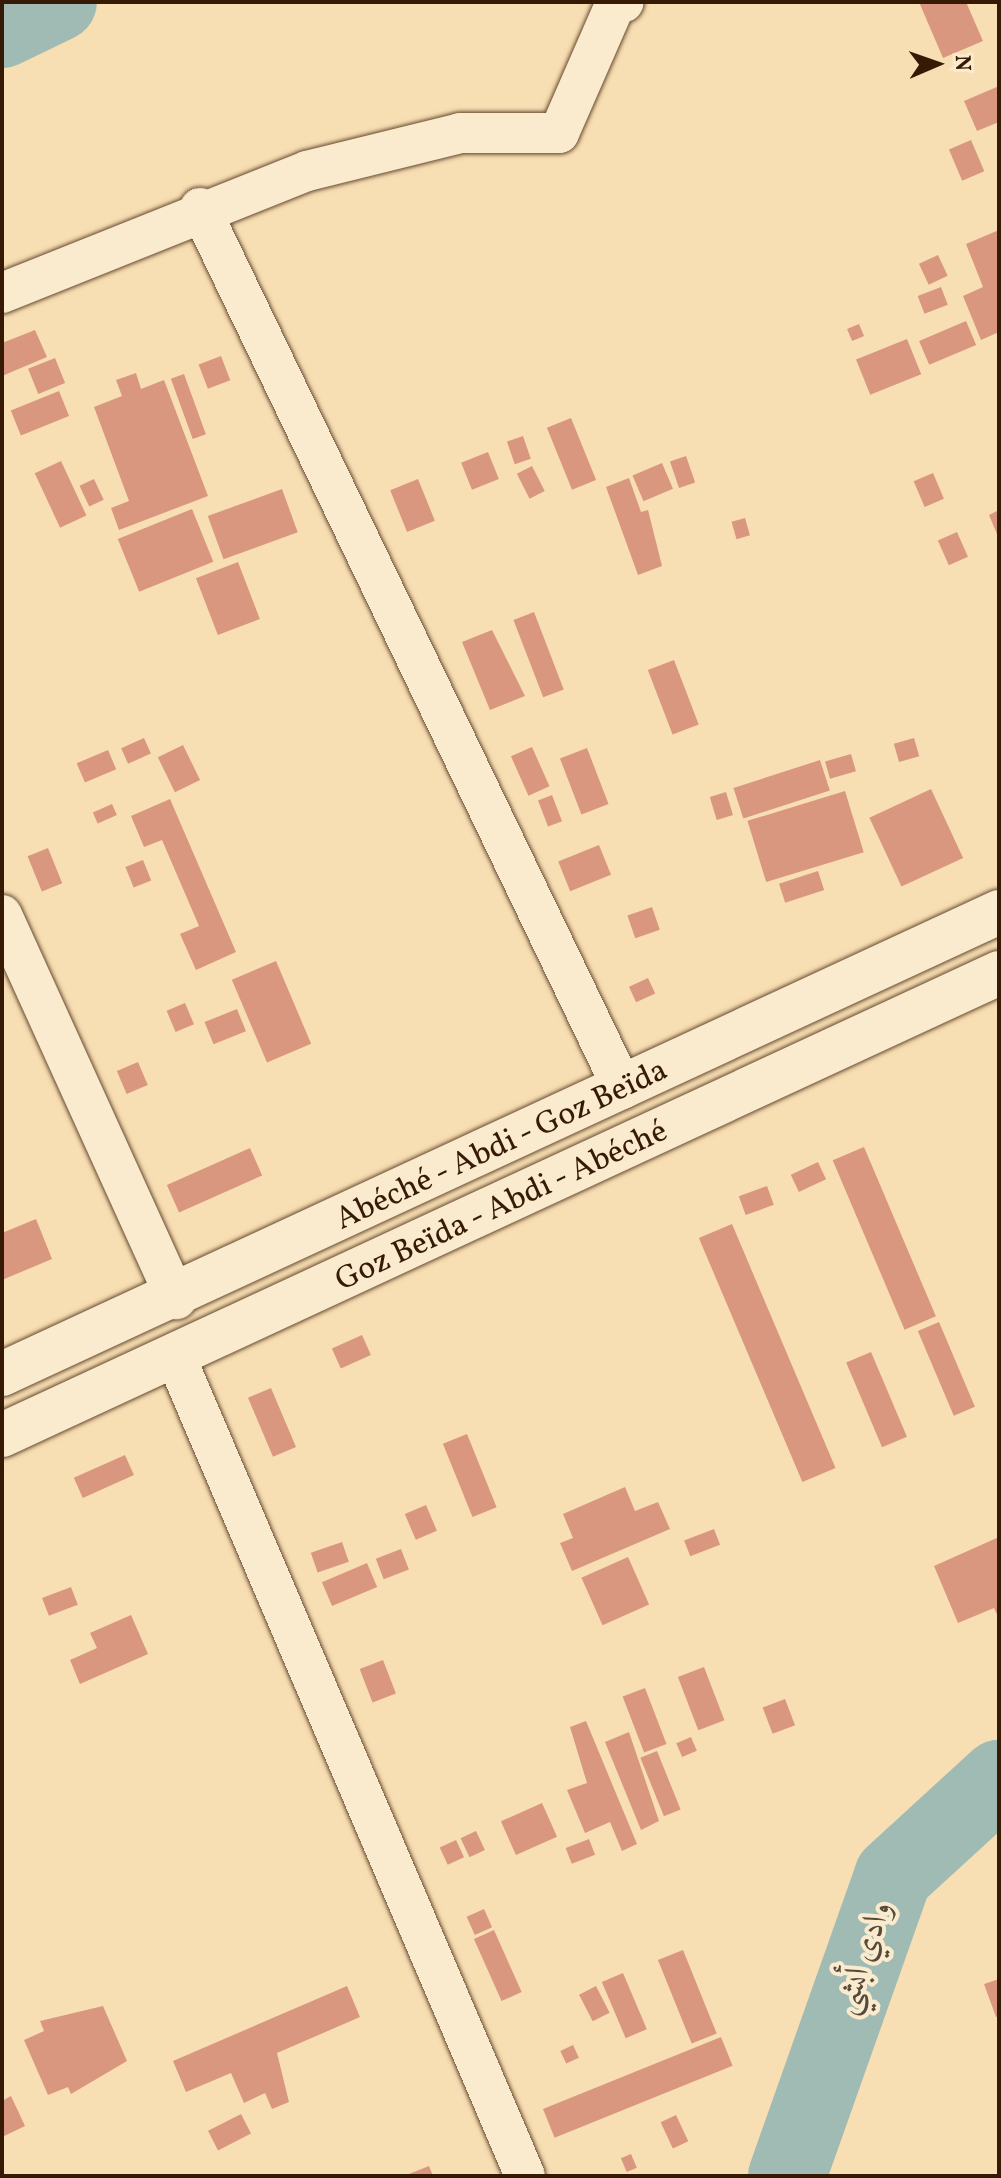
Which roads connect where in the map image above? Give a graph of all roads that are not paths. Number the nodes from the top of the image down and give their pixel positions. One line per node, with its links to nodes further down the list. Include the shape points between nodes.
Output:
1 (618, 3): 2 (street, via 559,133 460,133 307,171)
2 (200, 208): 3 (street); 7 (street)
3 (2, 293)
4 (999, 912): 7 (main road, Abéché - Abdi - Goz Beïda)
5 (2, 915): 8 (street)
6 (999, 973): 9 (main road, Goz Beïda - Abdi - Abéché)
7 (623, 1089): 8 (main road, Abéché - Abdi - Goz Beïda)
8 (176, 1299): 10 (main road, Abéché - Abdi - Goz Beïda)
9 (176, 1358): 11 (main road, Goz Beïda - Abdi - Abéché); 12 (street)
10 (2, 1374)
11 (2, 1435)
12 (525, 2176)

